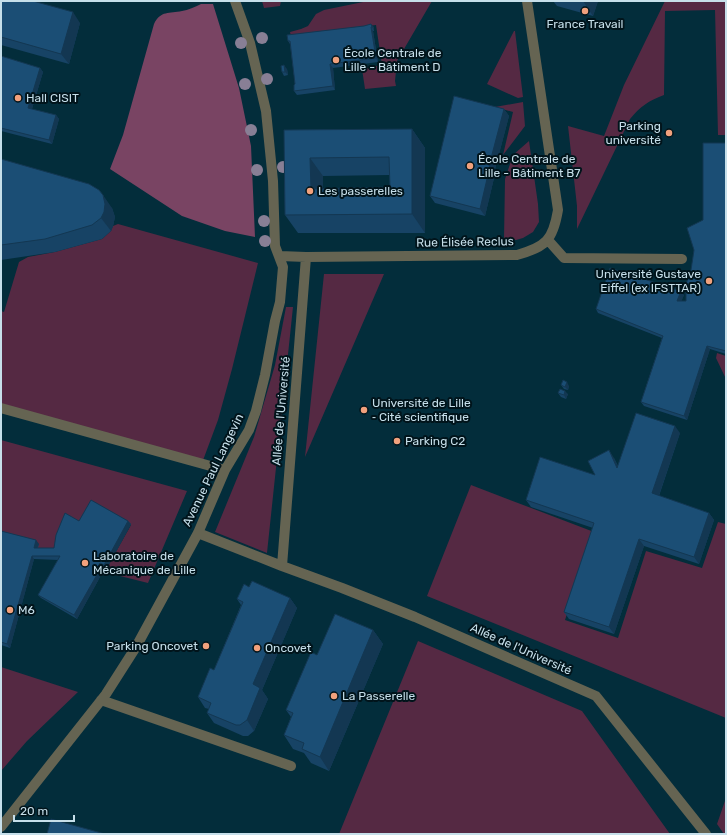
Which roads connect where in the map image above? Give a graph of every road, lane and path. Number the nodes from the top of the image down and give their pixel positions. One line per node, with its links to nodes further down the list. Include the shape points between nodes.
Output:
1 (235, 1): 4 (street, Avenue Paul Langevin, via 250,43 266,111 273,181 275,246)
2 (527, 1): 3 (street, via 558,210 555,227)
3 (548, 240): 5 (street, Rue Élisée Reclus, via 535,250 517,255); 6 (street, via 564,258)
4 (280, 256): 5 (street, Rue Élisée Reclus); 8 (street, Avenue Paul Langevin, via 283,267 280,302 263,382 249,430)
5 (306, 258): 10 (street, Allée de l'Université)
6 (682, 259)
7 (1, 408): 8 (street)
8 (225, 470): 9 (street, Avenue Paul Langevin)
9 (198, 533): 10 (street, Allée de l'Université); 11 (street, Avenue Paul Langevin, via 136,647)
10 (282, 566): 14 (street, Allée de l'Université, via 415,617 596,696)
11 (101, 700): 12 (street); 13 (street, Avenue Paul Langevin)
12 (291, 766)
13 (1, 827)
14 (706, 834)

